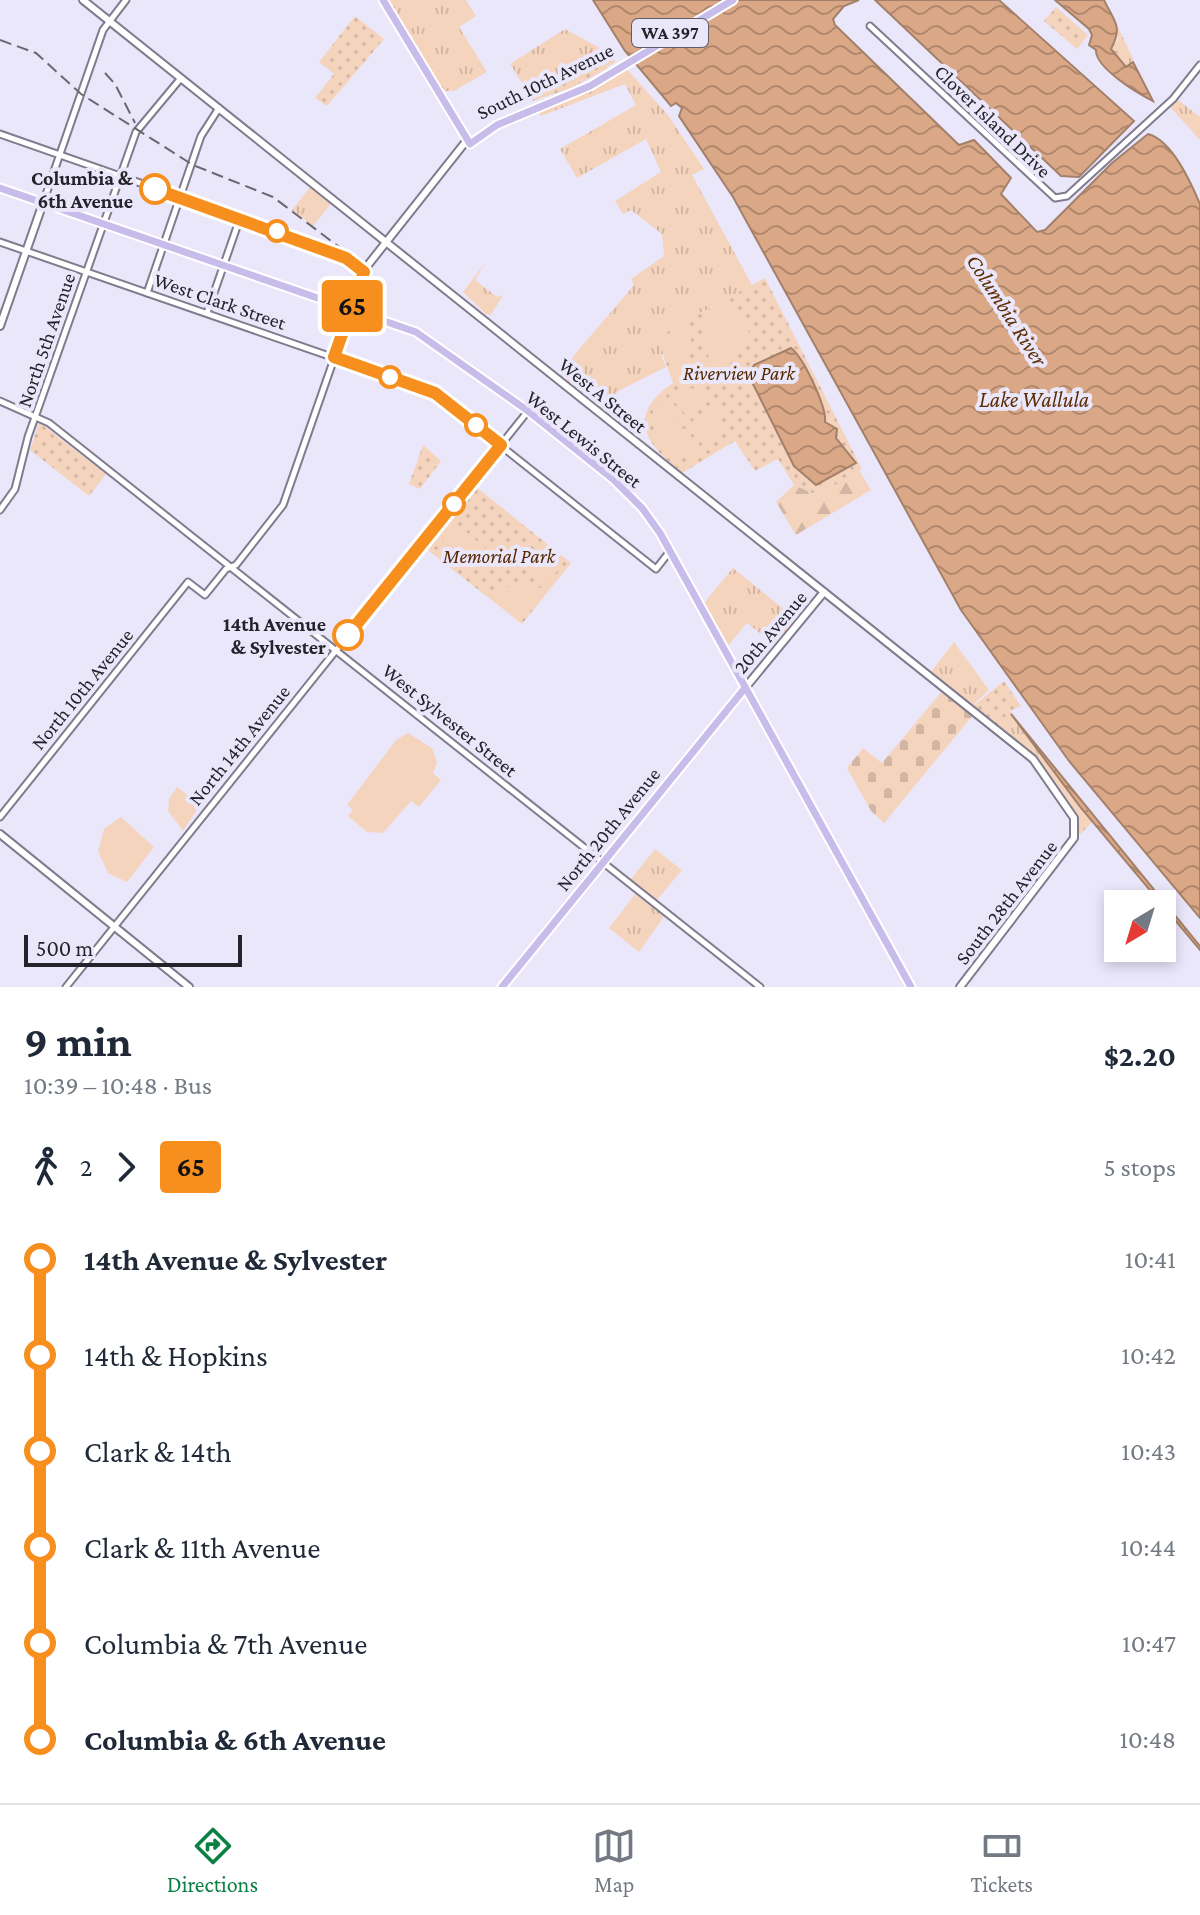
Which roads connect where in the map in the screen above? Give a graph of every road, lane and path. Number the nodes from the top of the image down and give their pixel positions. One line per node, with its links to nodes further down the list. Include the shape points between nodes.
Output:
1 (83, 0): 5 (main road, West A Street)
2 (126, 0): 5 (street)
3 (383, 0): 11 (main road)
4 (728, 1): 11 (main road, South 10th Avenue / WA 397, via 576,93)
5 (110, 21): 8 (main road, West A Street); 12 (street)
6 (870, 26): 7 (street, Clover Island Drive, via 1055,198 1067,196 1173,99)
7 (1200, 65)
8 (181, 78): 9 (main road, West A Street); 13 (street, North 5th Avenue, via 138,128)
9 (219, 108): 15 (street, via 201,136); 20 (main road, West A Street)
10 (0, 134): 12 (street)
11 (467, 143): 20 (main road, South 10th Avenue)
12 (59, 155): 13 (street); 16 (street)
13 (120, 176): 15 (street); 18 (street, North 5th Avenue)
14 (0, 188): 16 (main road, West Lewis Street)
15 (180, 198): 17 (street); 21 (street)
16 (43, 203): 18 (main road, West Lewis Street); 22 (main road)
17 (240, 218): 23 (street); 25 (street, via 332,250)
18 (103, 224): 21 (main road, West Lewis Street); 24 (street, North 5th Avenue)
19 (0, 242): 22 (street, West Clark Street)
20 (386, 242): 25 (main road, South 10th Avenue); 38 (main road, West A Street)
21 (163, 245): 23 (main road, West Lewis Street); 26 (street)
22 (26, 251): 24 (street, West Clark Street); 29 (main road)
23 (223, 266): 27 (main road, West Lewis Street); 28 (street)
24 (87, 271): 26 (street, West Clark Street); 33 (street, North 5th Avenue)
25 (364, 272): 27 (main road, South 10th Avenue)
26 (147, 293): 28 (street, West Clark Street)
27 (351, 310): 30 (street); 32 (main road, West Lewis Street, via 416,332)
28 (207, 313): 30 (street, West Clark Street)
29 (0, 326)
30 (334, 357): 34 (street, West Clark Street, via 435,393); 37 (street, via 281,508)
31 (0, 401): 33 (street, West Sylvester Street)
32 (528, 411): 34 (street, North 14th Avenue); 36 (main road, West Lewis Street, via 630,494)
33 (37, 415): 35 (street, North 5th Avenue, via 16,485); 37 (street, West Sylvester Street)
34 (501, 445): 36 (street, West Clark Street, via 656,569); 39 (street, North 14th Avenue)
35 (0, 510)
36 (670, 551): 40 (main road, West Lewis Street)
37 (231, 567): 39 (street, West Sylvester Street); 41 (street, North 10th Avenue, via 205,595 188,582)
38 (824, 592): 40 (main road, 20th Avenue); 43 (main road, West A Street, via 1030,755 1072,815)
39 (336, 650): 44 (street, West Sylvester Street); 45 (street, North 14th Avenue)
40 (743, 690): 44 (main road, North 20th Avenue); 50 (main road, West Lewis Street)
41 (0, 817)
42 (0, 834): 45 (main road)
43 (1075, 836): 51 (main road, South 28th Avenue)
44 (601, 861): 48 (main road, North 20th Avenue); 49 (street, West Sylvester Street)
45 (115, 927): 46 (street, North 14th Avenue); 47 (main road)
46 (66, 987)
47 (189, 987)
48 (502, 987)
49 (760, 987)
50 (911, 987)
51 (960, 987)

